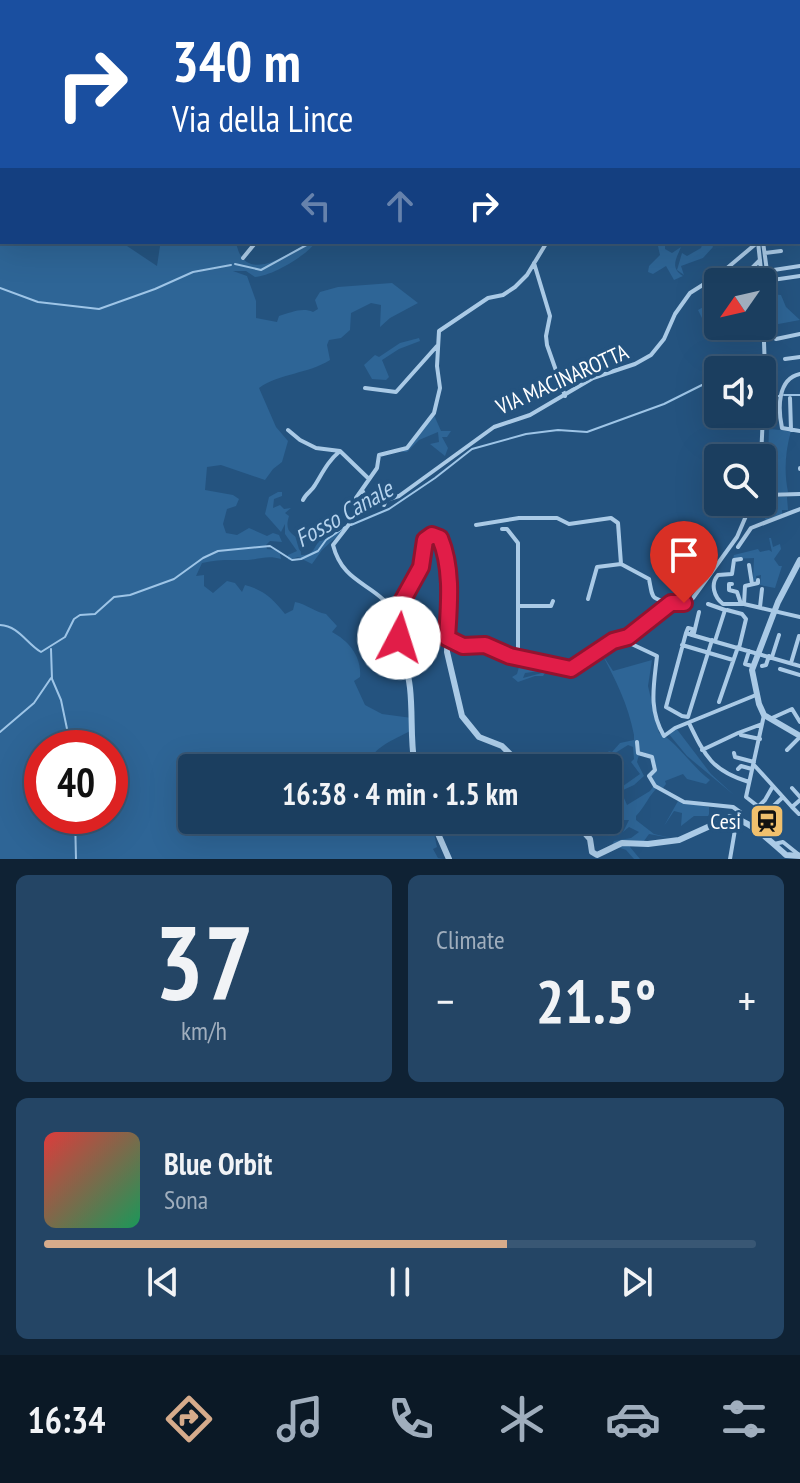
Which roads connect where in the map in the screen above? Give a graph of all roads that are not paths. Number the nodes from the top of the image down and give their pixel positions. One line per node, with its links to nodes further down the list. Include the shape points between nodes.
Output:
1 (254, 244): 8 (street)
2 (546, 244): 10 (street)
3 (758, 244): 22 (street, VIA MACINAROTTA, via 690,293 651,355 593,378)
4 (760, 244): 9 (street)
5 (761, 244): 7 (street)
6 (781, 251): 7 (street)
7 (765, 253): 11 (street, via 767,271)
8 (243, 258)
9 (760, 260): 12 (street); 13 (street, via 749,271 753,280)
10 (534, 263): 17 (street, via 515,287 488,298 439,331); 22 (street, via 550,316 547,345)
11 (800, 266)
12 (761, 268)
13 (800, 276)
14 (800, 334): 15 (street)
15 (776, 339)
16 (764, 340): 27 (street)
17 (438, 344): 21 (street, via 396,392); 29 (street, via 440,388 434,413 407,448 379,455)
18 (800, 357): 19 (street)
19 (785, 359)
20 (800, 376): 25 (street, via 784,385 781,398 781,426)
21 (365, 388)
22 (565, 396): 30 (street, VIA MACINAROTTA, via 494,427 384,505)
23 (790, 398): 25 (street)
24 (288, 430): 28 (street, via 316,448)
25 (791, 430): 26 (street)
26 (800, 431)
27 (762, 444)
28 (340, 451): 29 (street); 33 (street)
29 (369, 479): 30 (street)
30 (362, 490): 61 (street, via 354,518 338,536 334,551 348,576 387,601)
31 (800, 494): 32 (street)
32 (776, 495)
33 (303, 500)
34 (800, 509): 38 (street, via 751,528)
35 (746, 516): 52 (street, via 737,537 690,600)
36 (476, 525): 41 (street, via 519,518 559,518 569,524 614,519)
37 (502, 529): 55 (street, via 518,543)
38 (738, 547)
39 (741, 559): 42 (street)
40 (800, 560): 58 (street)
41 (621, 564): 50 (street, via 597,567); 52 (street, via 649,579 659,602)
42 (732, 566): 43 (street); 54 (street, via 732,574 714,579 714,589 723,604)
43 (741, 566)
44 (752, 568): 47 (street)
45 (758, 580): 47 (street)
46 (732, 584): 54 (street, via 729,590 737,592)
47 (752, 584): 54 (street, via 745,586)
48 (746, 589): 54 (street)
49 (762, 589): 56 (street)
50 (588, 599)
51 (553, 601): 55 (street, via 551,606)
52 (671, 603): 66 (street)
53 (708, 604): 67 (street, via 725,610)
54 (743, 604): 56 (street)
55 (519, 606): 73 (street)
56 (760, 607): 58 (street)
57 (727, 610): 69 (street, via 746,619)
58 (774, 611): 60 (street); 72 (street)
59 (699, 612): 62 (street)
60 (800, 617)
61 (398, 621): 65 (street, via 403,596 422,564 424,543 434,535 442,543 449,593); 96 (street, via 410,685)
62 (691, 634): 67 (street); 68 (street)
63 (779, 635): 74 (street)
64 (799, 636): 76 (street)
65 (447, 638): 73 (street); 97 (street, via 466,724)
66 (620, 639): 73 (street, via 571,669); 88 (street, via 656,654 656,722 664,736)
67 (714, 640): 69 (street); 71 (street)
68 (682, 645): 71 (street); 84 (street, via 666,707)
69 (738, 648): 70 (street); 75 (street)
70 (749, 651): 72 (street); 77 (street, via 745,664)
71 (708, 652): 75 (street); 84 (street, via 688,717)
72 (757, 653): 74 (street); 77 (street)
73 (518, 657)
74 (770, 657): 76 (street); 78 (street)
75 (734, 660): 83 (street)
76 (791, 663): 79 (street)
77 (753, 666): 82 (street)
78 (762, 666)
79 (800, 666): 81 (street)
80 (780, 669): 81 (street)
81 (799, 674)
82 (756, 695): 85 (street); 87 (street)
83 (719, 702)
84 (678, 714): 88 (street)
85 (765, 719): 86 (street, via 792,709); 90 (street); 91 (street); 93 (street)
86 (800, 722)
87 (689, 723): 88 (street); 93 (street)
88 (680, 726)
89 (741, 735): 91 (street)
90 (800, 736): 94 (street)
91 (760, 739): 98 (street)
92 (637, 742): 108 (street, via 638,753 652,757 655,770 649,776 655,786 684,802 729,806)
93 (702, 750): 100 (street, via 725,774)
94 (787, 750)
95 (734, 753): 98 (street)
96 (414, 754)
97 (510, 754)
98 (751, 763): 99 (street); 100 (street); 101 (street)
99 (738, 769)
100 (749, 782): 105 (street, via 746,797)
101 (773, 786): 103 (street); 105 (street)
102 (792, 788): 104 (street)
103 (783, 797): 106 (street); 107 (street)
104 (800, 799): 107 (street)
105 (757, 808): 106 (street)
106 (766, 811): 109 (street)
107 (795, 811)
108 (739, 815): 111 (street, via 679,840 622,843 597,855); 112 (street, via 789,857); 114 (street)
109 (778, 822)
110 (438, 834): 113 (street)
111 (586, 834)
112 (799, 855)
113 (449, 859)
114 (730, 859)

